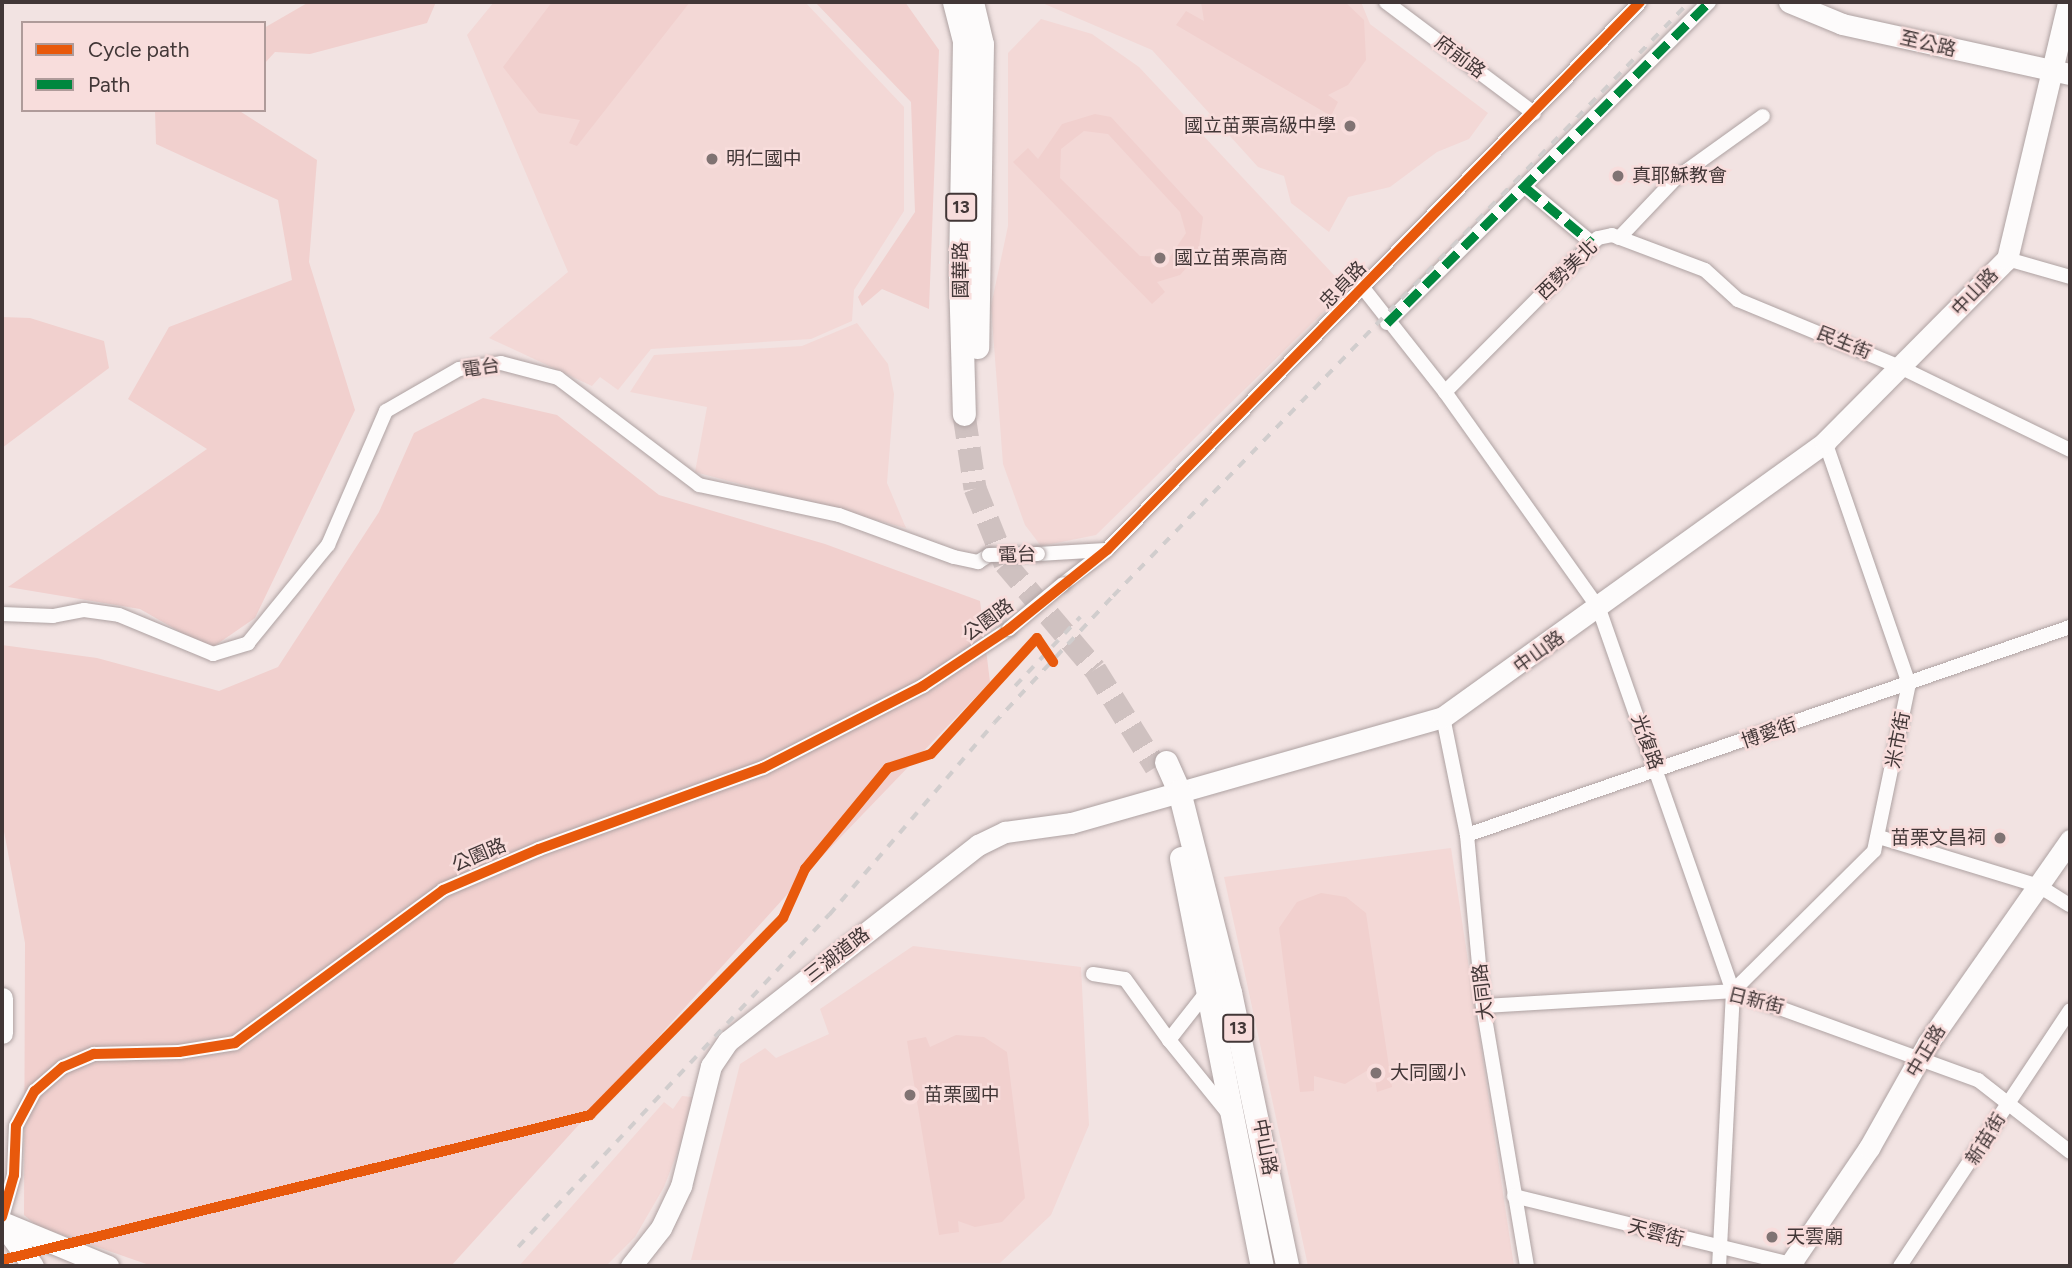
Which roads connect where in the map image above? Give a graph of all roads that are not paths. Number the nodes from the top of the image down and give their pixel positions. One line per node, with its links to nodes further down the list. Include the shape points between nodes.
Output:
1 (954, 2): 2 (main road, 國華路 / 13, via 964,41 960,275 970,414 982,44)
2 (972, 2)
3 (1386, 2): 9 (street, 府前路)
4 (1640, 2): 9 (street, 忠貞路)
5 (1709, 2): 11 (street)
6 (1789, 2): 8 (street, 至公路, via 1842,24)
7 (2068, 2): 8 (street, 中山路)
8 (2061, 72): 14 (street, 中山路)
9 (1534, 113): 16 (street, 忠貞路)
10 (1763, 116): 12 (street, 西勢美北, via 1675,179)
11 (1525, 187): 13 (street); 17 (street)
12 (1619, 238): 13 (street, 西勢美北, via 1612,235); 18 (street, 民生街, via 1705,270 1738,300)
13 (1592, 243): 19 (street, 西勢美北)
14 (2007, 259): 15 (street); 18 (street, 中山路)
15 (2070, 277)
16 (1364, 289): 17 (street, 光復路); 22 (street, 忠貞路)
17 (1387, 323): 19 (street, 光復路)
18 (1902, 368): 20 (street, 中山路); 21 (street, 民生街)
19 (1445, 392): 24 (street, 光復路)
20 (1825, 442): 24 (street, 中山路); 27 (street, 米市街)
21 (2070, 450)
22 (1107, 550): 23 (street, 忠貞路); 25 (street, 電台, bridge, via 989,555 978,562 839,515 699,485 558,378 501,363 459,369 386,411 328,545 248,643 213,654 119,615 84,610 53,616)
23 (1063, 584): 51 (street, 公園路, bridge, via 1009,629 923,686 763,768 538,849 443,890 235,1042 179,1052 94,1054 63,1066 35,1091 16,1126 14,1175)
24 (1599, 608): 28 (street, 中山路); 30 (street, 光復路)
25 (2, 614)
26 (2070, 627): 27 (street, 博愛街)
27 (1909, 684): 30 (street, 博愛街); 33 (street, 米市街)
28 (1443, 717): 31 (street, 中山路); 32 (street, 大同路)
29 (1161, 764): 31 (main road, 13)
30 (1658, 772): 32 (street, 博愛街); 39 (street, 光復路)
31 (1173, 793): 38 (main road, 中山路 / 13); 47 (main road, 中山路 / 13); 56 (street, 三湖道路, via 1071,823 1005,832 978,845 728,1041 711,1066 681,1186 662,1228)
32 (1467, 835): 41 (street, 大同路)
33 (1880, 836): 35 (street); 39 (street, 米市街, via 1874,851)
34 (2070, 840): 35 (street, 中正路)
35 (2039, 886): 36 (street); 45 (street, 中正路)
36 (2070, 905)
37 (1093, 974): 44 (street, via 1125,979)
38 (1209, 989): 44 (street); 48 (main road, 中山路 / 13)
39 (1733, 991): 41 (street, 日新街); 45 (street, 日新街, via 1871,1038); 53 (street, 光復路)
40 (2, 998): 43 (street)
41 (1483, 1006): 50 (street, 大同路)
42 (2070, 1010): 46 (street, 新苗街)
43 (2, 1033)
44 (1169, 1040): 48 (street)
45 (1920, 1063): 46 (street, 日新街, via 1966,1075); 61 (street, 中正路)
46 (2008, 1102): 49 (street, 日新街); 62 (street, 新苗街)
47 (1259, 1116): 48 (street); 58 (main road, 中山路 / 13)
48 (1235, 1121): 57 (main road, 中山路 / 13)
49 (2070, 1152)
50 (1514, 1196): 53 (street, 天雲街); 59 (street, 大同路)
51 (2, 1217)
52 (2, 1223): 54 (street); 55 (street)
53 (1720, 1249): 60 (street, 光復路); 61 (street, 天雲街)
54 (33, 1266)
55 (108, 1266)
56 (631, 1266)
57 (1262, 1266)
58 (1287, 1266)
59 (1527, 1266)
60 (1719, 1266)
61 (1792, 1266)
62 (1900, 1266)

